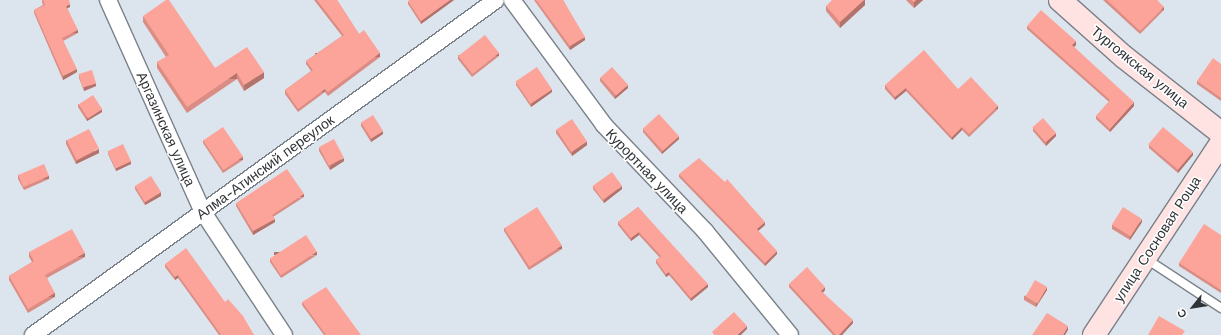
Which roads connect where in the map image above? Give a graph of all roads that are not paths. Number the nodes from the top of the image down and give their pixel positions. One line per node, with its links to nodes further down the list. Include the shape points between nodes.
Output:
1 (108, 0): 7 (street, Аргазинская улица)
2 (496, 0): 7 (street, Алма-Атинский переулок)
3 (512, 0): 12 (street, Курортная улица, via 604,126 705,231)
4 (1060, 0): 5 (main road, Тургоякская улица, via 1124,56)
5 (1221, 133)
6 (1221, 143): 8 (main road, улица Сосновая Роща)
7 (203, 212): 10 (street, Алма-Атинский переулок); 11 (street, Аргазинская улица)
8 (1144, 258): 9 (lane); 13 (main road, улица Сосновая Роща)
9 (1221, 308)
10 (34, 335)
11 (284, 335)
12 (790, 335)
13 (1094, 335)

